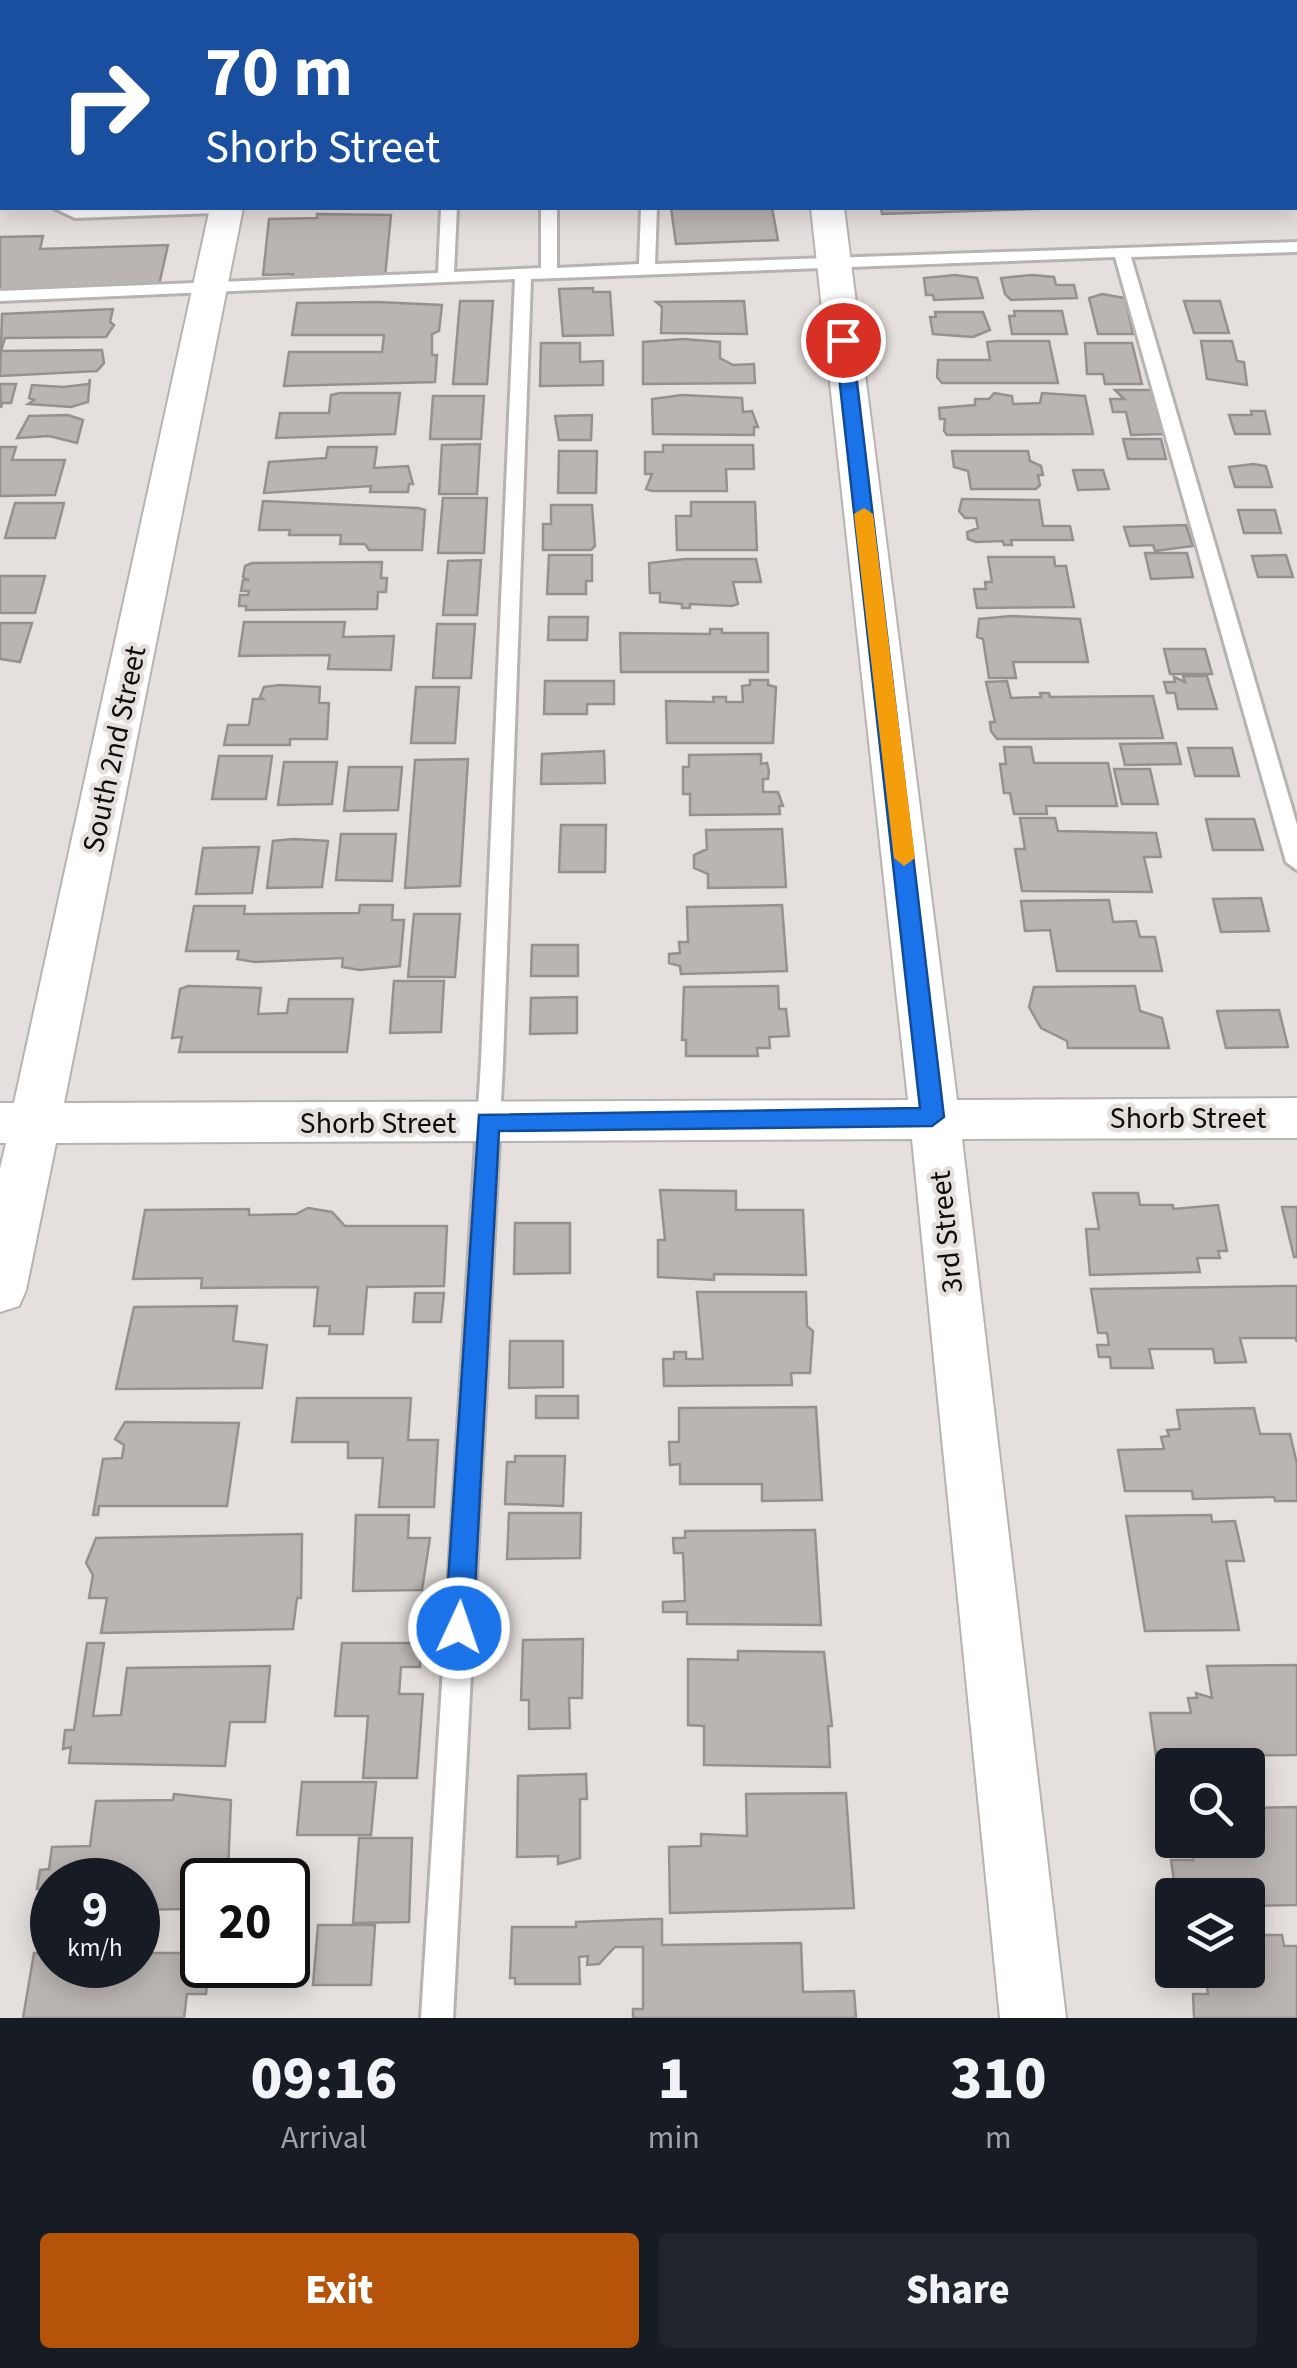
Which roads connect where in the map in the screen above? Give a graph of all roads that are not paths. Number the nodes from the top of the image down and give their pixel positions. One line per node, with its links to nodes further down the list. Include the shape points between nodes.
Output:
1 (67, 210): 2 (lane)
2 (159, 210)
3 (226, 210): 15 (street, South 2nd Street)
4 (449, 210): 14 (lane)
5 (549, 210): 12 (lane)
6 (649, 210): 11 (lane)
7 (828, 210): 10 (street, 3rd Street)
8 (1297, 248): 9 (lane)
9 (1122, 252): 10 (lane); 17 (lane)
10 (834, 261): 11 (lane); 18 (street, 3rd Street)
11 (647, 269): 12 (lane)
12 (550, 274): 13 (lane)
13 (523, 275): 14 (lane); 20 (lane)
14 (446, 279): 15 (lane)
15 (210, 290): 16 (lane); 21 (street, South 2nd Street)
16 (0, 296)
17 (1297, 862)
18 (932, 1117): 19 (street, Shorb Street); 20 (street, Shorb Street); 24 (street, 3rd Street)
19 (1297, 1118)
20 (487, 1122): 21 (street, Shorb Street); 23 (lane)
21 (18, 1124): 22 (street, South 2nd Street)
22 (0, 1290)
23 (437, 2018)
24 (1034, 2018)

